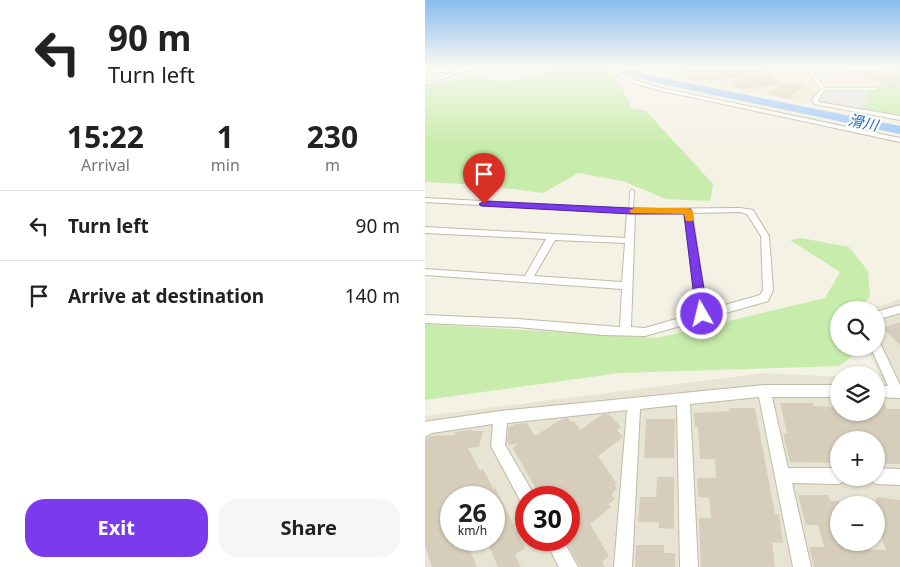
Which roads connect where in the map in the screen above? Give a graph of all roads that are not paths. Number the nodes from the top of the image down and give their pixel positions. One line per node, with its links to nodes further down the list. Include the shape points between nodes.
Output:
1 (681, 93): 4 (street)
2 (820, 93): 3 (street, via 814,101 816,103)
3 (900, 118)
4 (900, 140)
5 (632, 192): 7 (lane)
6 (427, 202): 7 (street)
7 (631, 211): 8 (street); 11 (street)
8 (688, 211): 17 (street); 17 (street, via 750,212 765,236 768,290 764,298)
9 (425, 230): 10 (street)
10 (552, 237): 11 (street); 13 (street)
11 (629, 241): 14 (street)
12 (425, 272): 13 (street)
13 (528, 279): 14 (street)
14 (627, 286): 19 (street)
15 (900, 309): 16 (street)
16 (885, 313)
17 (702, 314): 19 (street, via 645,332)
18 (425, 319): 19 (street)
19 (625, 332)
20 (881, 356): 24 (street)
21 (764, 391): 22 (street); 25 (street); 29 (street)
22 (830, 391)
23 (885, 391): 24 (street)
24 (898, 392)
25 (683, 400): 26 (street); 37 (street)
26 (634, 404): 27 (street); 36 (street)
27 (501, 417): 28 (street); 33 (street, via 498,446)
28 (425, 430)
29 (782, 475): 30 (street); 38 (street)
30 (830, 476)
31 (885, 476): 32 (street)
32 (900, 477)
33 (521, 486)
34 (560, 551): 35 (street)
35 (569, 567)
36 (623, 567)
37 (689, 567)
38 (801, 567)

